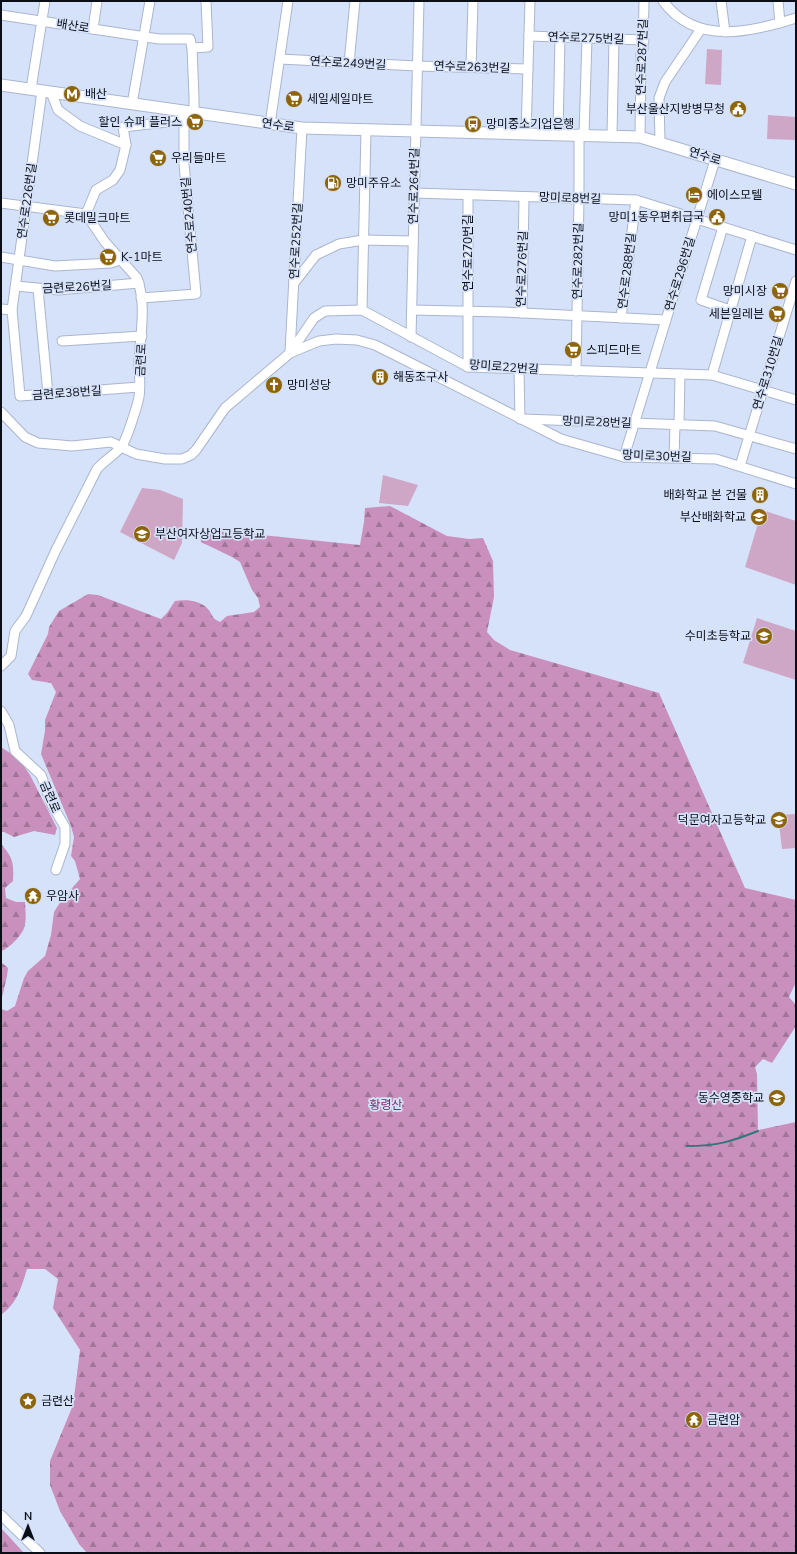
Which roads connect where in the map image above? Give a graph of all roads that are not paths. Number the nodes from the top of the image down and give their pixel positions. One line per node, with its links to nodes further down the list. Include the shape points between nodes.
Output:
1 (45, 1): 16 (street)
2 (97, 1): 18 (street)
3 (150, 1): 22 (street)
4 (206, 1): 27 (street, via 208,47)
5 (288, 1): 28 (street)
6 (355, 1): 29 (street)
7 (419, 1): 30 (street, 연수로263번길)
8 (473, 1): 31 (street)
9 (530, 1): 21 (street)
10 (644, 1): 26 (street, 연수로287번길)
11 (663, 1): 19 (street, via 685,23)
12 (721, 1): 20 (street)
13 (778, 1): 17 (street)
14 (1, 14): 16 (street, 배산로)
15 (796, 18): 17 (street)
16 (42, 21): 18 (street, 배산로); 34 (street)
17 (780, 23): 20 (street)
18 (93, 29): 22 (street, 배산로)
19 (701, 29): 20 (street); 47 (street, via 664,82 659,98)
20 (725, 32)
21 (529, 36): 23 (street, 연수로275번길); 32 (street)
22 (144, 37): 27 (street, 배산로, via 190,39); 36 (street)
23 (560, 37): 24 (street, 연수로275번길); 43 (street)
24 (587, 38): 25 (street, 연수로275번길); 44 (street)
25 (614, 38): 26 (street, 연수로275번길); 45 (street)
26 (644, 40): 46 (street, 연수로287번길, via 641,54)
27 (192, 48): 37 (street, 연수로240번길, via 194,97)
28 (280, 60): 29 (street, 연수로249번길); 38 (street)
29 (349, 63): 30 (street, 연수로249번길)
30 (417, 66): 31 (street, 연수로263번길); 41 (street, 연수로263번길)
31 (471, 67): 32 (street, 연수로263번길)
32 (528, 69): 42 (street)
33 (1, 85): 34 (main road, 연수로)
34 (31, 89): 35 (main road, 연수로)
35 (46, 91): 36 (main road, 연수로); 48 (street, via 58,110 80,126); 57 (street, 연수로226번길)
36 (132, 104): 37 (main road, 연수로)
37 (187, 115): 38 (main road, 연수로); 48 (street, via 123,127); 73 (street, 연수로240번길, via 184,164 196,294)
38 (270, 124): 39 (main road, 연수로)
39 (302, 128): 40 (main road, 연수로); 70 (street, 연수로252번길)
40 (366, 130): 41 (main road, 연수로); 62 (street)
41 (416, 131): 42 (main road, 연수로); 51 (street, 연수로264번길)
42 (526, 133): 43 (main road, 연수로)
43 (558, 134): 44 (main road, 연수로)
44 (582, 135): 45 (main road, 연수로); 54 (street, 연수로282번길)
45 (612, 135): 46 (main road, 연수로)
46 (640, 137): 47 (main road, 연수로)
47 (660, 142): 49 (main road, 연수로)
48 (126, 145): 58 (street, via 120,170 113,180 96,190)
49 (715, 160): 50 (main road, 연수로); 59 (street, 연수로296번길)
50 (796, 184)
51 (414, 193): 52 (street, 망미로8번길); 63 (street, 연수로264번길)
52 (468, 195): 53 (street, 망미로8번길); 79 (street, 연수로270번길)
53 (524, 197): 54 (street, 망미로8번길); 80 (street, 연수로276번길)
54 (580, 198): 55 (street, 망미로8번길); 81 (street, 연수로282번길)
55 (636, 200): 59 (street, 망미로8번길); 82 (street, 연수로288번길)
56 (1, 203): 57 (street)
57 (26, 207): 58 (street); 66 (street, 연수로226번길)
58 (86, 214): 67 (street)
59 (697, 219): 60 (street, 망미로8번길); 83 (street, 연수로296번길)
60 (722, 227): 61 (street, 망미로8번길); 78 (street, via 701,300)
61 (752, 236): 64 (street, 망미로8번길); 78 (street)
62 (363, 240): 63 (street, 연수로264번길); 70 (street, 연수로264번길, via 339,244 316,255); 76 (street)
63 (413, 241): 77 (street, 연수로264번길)
64 (796, 250)
65 (1, 257): 66 (street)
66 (19, 259): 67 (street, via 55,266 111,263); 71 (street, 연수로226번길)
67 (120, 260): 69 (street)
68 (796, 281): 95 (street, 연수로310번길)
69 (139, 283): 72 (street, 금련로26번길, via 58,290); 73 (street, 금련로)
70 (294, 283): 87 (street, 연수로252번길)
71 (16, 286): 72 (street, 금련로26번길); 75 (street, 연수로226번길)
72 (38, 289): 96 (street)
73 (141, 298): 84 (street, 금련로)
74 (1, 309): 75 (street)
75 (12, 310): 96 (street, 금련로38번길, via 20,396)
76 (362, 310): 85 (street, 망미로22번길); 87 (street, via 325,311 314,318)
77 (412, 310): 79 (street); 85 (street, 연수로264번길)
78 (730, 310): 93 (street)
79 (468, 311): 80 (street, 연수로276번길); 88 (street, 연수로270번길)
80 (522, 313): 81 (street, 연수로282번길)
81 (577, 316): 82 (street, 연수로296번길); 90 (street, 연수로282번길)
82 (621, 318): 83 (street, 연수로296번길)
83 (666, 320): 91 (street, 연수로296번길)
84 (142, 336): 86 (street); 94 (street, 금련로)
85 (411, 337): 88 (street, 망미로22번길)
86 (62, 341)
87 (290, 353): 99 (street, 망미로30번길, via 320,341 336,339 351,339 375,345); 103 (street, via 225,408 191,455 182,459 165,459 136,454)
88 (468, 367): 89 (street, 망미로22번길)
89 (519, 369): 90 (street, 망미로22번길); 99 (street)
90 (576, 371): 91 (street, 망미로22번길)
91 (650, 373): 92 (street, 망미로22번길); 100 (street, 연수로296번길)
92 (680, 374): 93 (street, 망미로22번길); 101 (street)
93 (712, 375): 95 (street, 망미로22번길)
94 (140, 387): 96 (street, 금련로38번길); 103 (street, 금련로, via 138,404)
95 (764, 390): 97 (street, 망미로22번길); 102 (street, 연수로310번길)
96 (48, 394)
97 (796, 400)
98 (1, 412): 103 (street, via 25,437 38,443 72,446 111,442)
99 (520, 419): 100 (street, 망미로28번길); 105 (street, 망미로30번길, via 561,439)
100 (634, 424): 101 (street, 망미로28번길); 105 (street, 연수로296번길)
101 (677, 425): 102 (street, 망미로28번길, via 715,426); 106 (street)
102 (750, 436): 104 (street, 망미로28번길); 107 (street, 연수로310번길)
103 (122, 447): 109 (street, via 97,469 26,616 15,631 11,656)
104 (796, 450)
105 (624, 457): 106 (street, 망미로30번길)
106 (674, 457): 107 (street, 망미로30번길, via 716,459)
107 (740, 466): 108 (street, 망미로30번길)
108 (796, 484)
109 (1, 666)
110 (1, 711): 111 (street, 금련로, via 15,751 41,774 52,806 64,827 65,844)
111 (56, 870)
112 (1, 1515): 113 (street)
113 (40, 1553)

